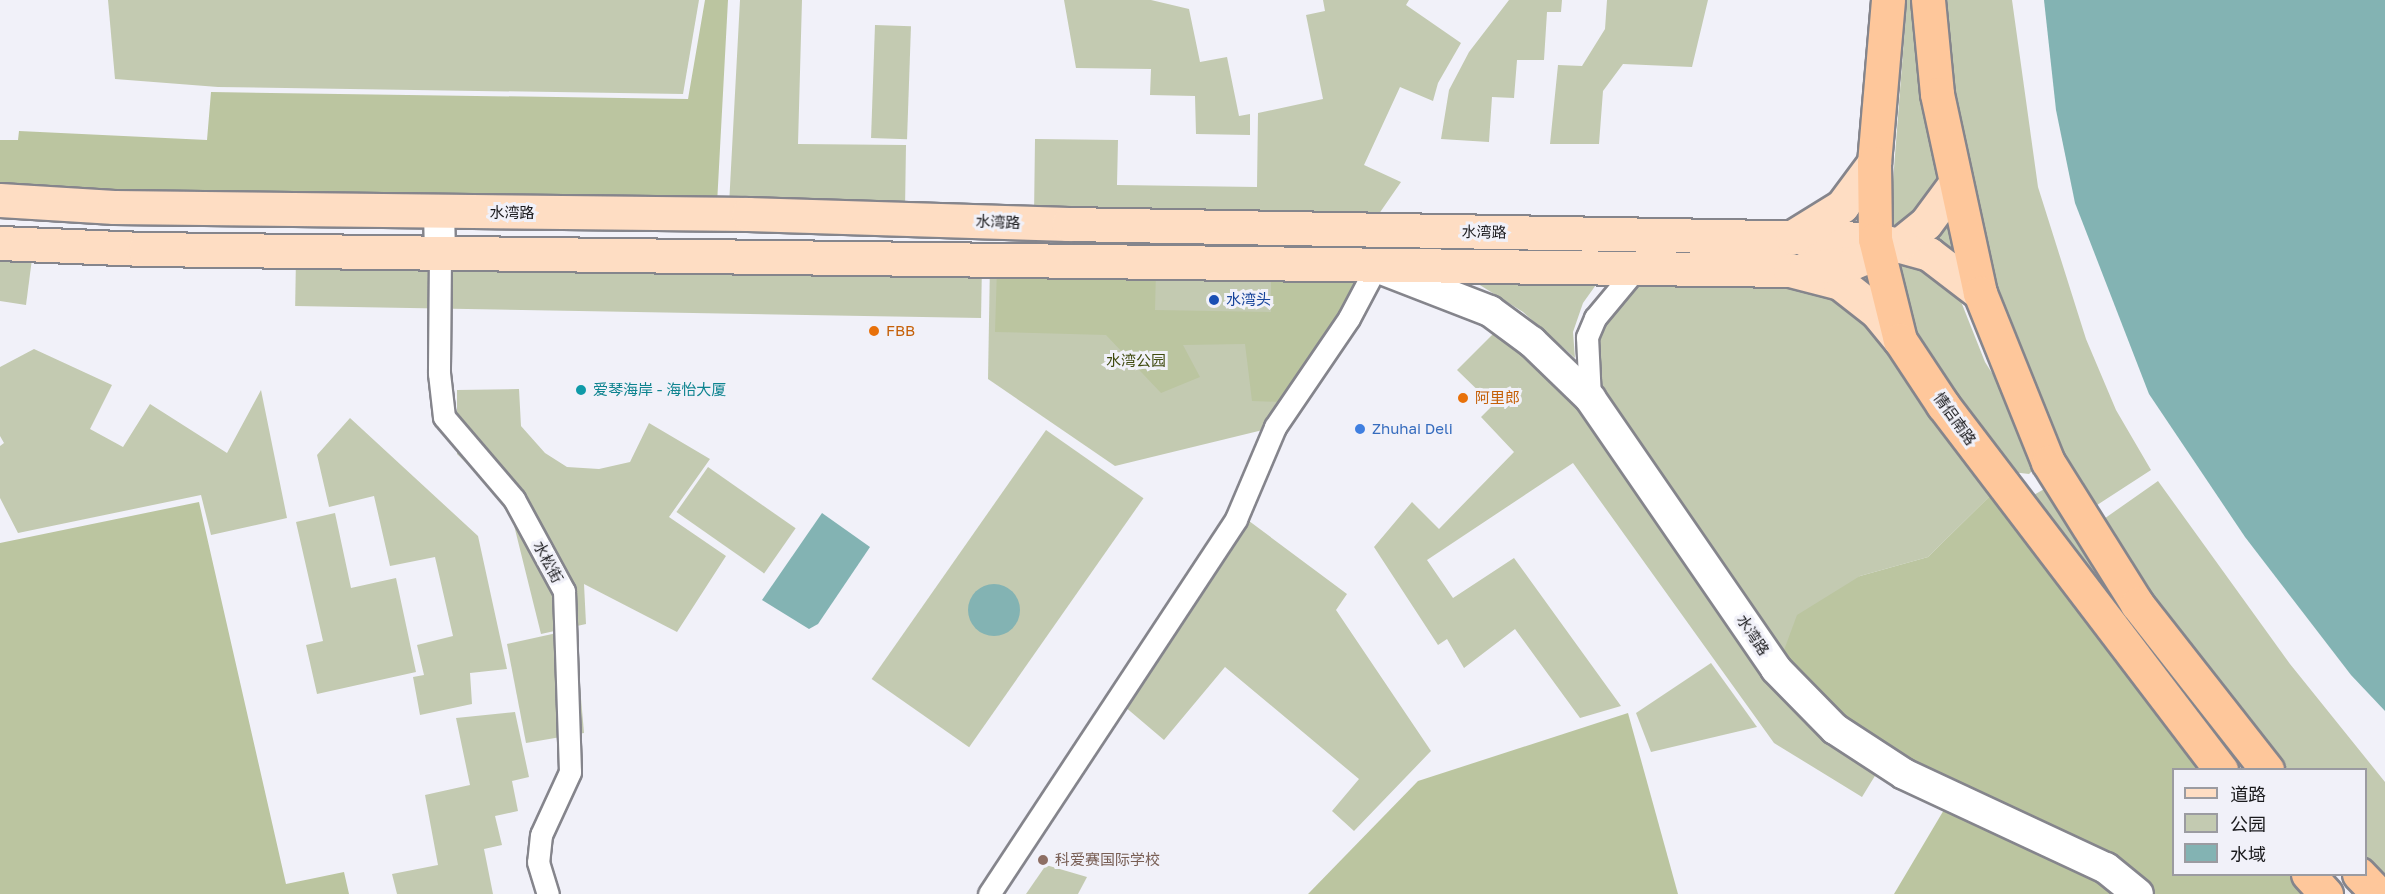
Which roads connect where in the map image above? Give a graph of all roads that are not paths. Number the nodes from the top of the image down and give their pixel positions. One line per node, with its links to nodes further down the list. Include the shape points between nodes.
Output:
1 (1888, 0): 3 (highway, 情侣南路)
2 (1928, 0): 4 (highway, via 1937,94)
3 (1874, 163): 7 (main road, via 1842,206); 9 (highway, 情侣南路)
4 (1954, 185): 9 (main road, via 1926,223); 14 (highway)
5 (0, 200): 6 (main road, 水湾路, via 114,207)
6 (439, 212): 7 (main road, 水湾路, via 748,214); 10 (street)
7 (1792, 237): 9 (main road, 水湾路)
8 (0, 243): 10 (main road, 水湾路)
9 (1885, 246): 13 (main road, via 1854,262); 14 (main road, 水湾路, via 1950,267); 15 (highway, 情侣南路)
10 (441, 253): 11 (main road, 水湾路); 23 (street, 水松街, via 439,373 444,417 514,499 564,591 570,772 541,835 538,862)
11 (1376, 267): 12 (main road, 水湾路); 16 (street, 水湾路, via 1490,311 1532,342); 24 (street, via 1349,318 1275,427 1236,519)
12 (1635, 270): 13 (main road, 水湾路); 16 (street, via 1595,318 1587,338)
13 (1790, 270): 15 (main road, 水湾路, via 1840,283 1877,312)
14 (1980, 292): 17 (highway)
15 (1900, 340): 18 (highway, 情侣南路)
16 (1590, 398): 25 (street, 水湾路, via 1776,669 1835,729 1904,774 2106,868)
17 (2048, 462): 18 (highway, via 2042,480 2031,486 2013,488); 20 (highway, via 2137,604)
18 (2002, 483): 19 (highway, 情侣南路)
19 (2219, 768)
20 (2265, 768)
21 (2310, 876): 26 (highway)
22 (2361, 876): 27 (highway)
23 (548, 894)
24 (989, 894)
25 (2138, 894)
26 (2326, 894)
27 (2378, 894)

